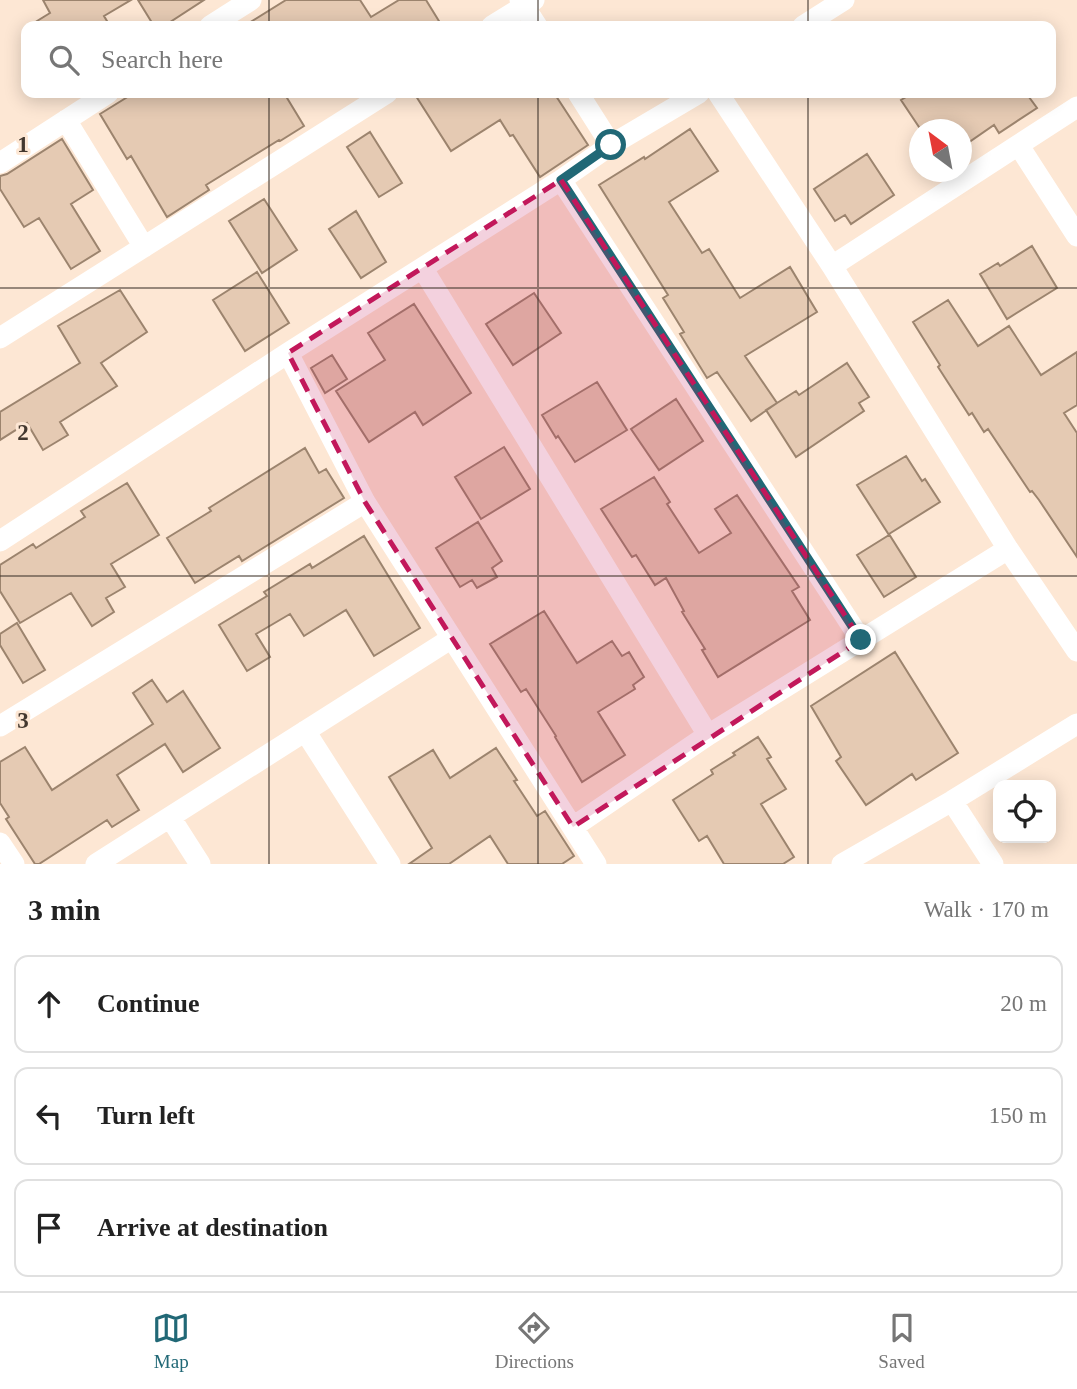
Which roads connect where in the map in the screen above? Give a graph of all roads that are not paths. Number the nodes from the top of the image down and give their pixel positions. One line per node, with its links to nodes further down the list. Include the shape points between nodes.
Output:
1 (251, 0): 4 (street)
2 (844, 0): 7 (street)
3 (526, 2): 5 (street); 6 (street)
4 (218, 21)
5 (499, 21)
6 (535, 21)
7 (811, 21)
8 (100, 98): 14 (street)
9 (379, 98): 20 (street)
10 (581, 98): 15 (street)
11 (691, 98): 15 (street)
12 (721, 98): 21 (street)
13 (1077, 107): 16 (street)
14 (66, 120): 17 (street); 20 (street)
15 (611, 145): 18 (street)
16 (1018, 146): 19 (street); 21 (street)
17 (0, 163)
18 (561, 180): 22 (street); 29 (street)
19 (1077, 236)
20 (144, 247): 23 (street)
21 (832, 266): 27 (street)
22 (423, 269): 24 (street); 34 (street)
23 (0, 338)
24 (288, 353): 25 (street); 26 (street)
25 (365, 502): 28 (street); 32 (street)
26 (0, 541)
27 (1008, 549): 29 (street); 30 (street)
28 (452, 638): 33 (street); 37 (street)
29 (861, 640): 34 (street)
30 (1077, 651)
31 (1077, 724): 35 (street)
32 (0, 726)
33 (306, 731): 36 (street); 42 (street)
34 (708, 735): 37 (street)
35 (952, 801): 44 (street); 45 (street)
36 (170, 817): 40 (street); 41 (street)
37 (573, 827): 43 (street)
38 (0, 843): 39 (street)
39 (14, 864)
40 (96, 864)
41 (200, 864)
42 (390, 864)
43 (597, 864)
44 (842, 864)
45 (993, 864)

